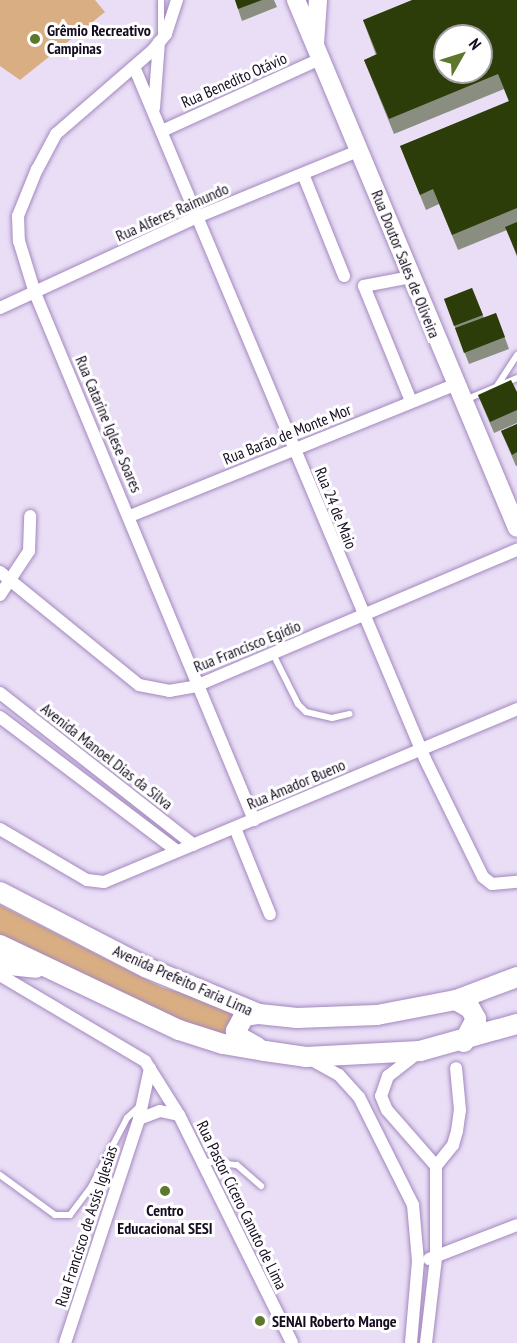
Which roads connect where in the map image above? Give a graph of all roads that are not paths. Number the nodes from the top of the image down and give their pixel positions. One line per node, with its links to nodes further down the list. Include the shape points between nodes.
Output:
1 (161, 0): 5 (lane)
2 (177, 0): 5 (street)
3 (296, 0): 6 (main road, Rua Doutor Sales de Oliveira)
4 (318, 0): 6 (main road)
5 (160, 41): 7 (street, Rua Catarine Iglese Soares); 8 (street, Rua 24 de Maio)
6 (317, 52): 9 (street, Rua Benedito Otávio); 10 (main road, Rua Doutor Sales de Oliveira)
7 (135, 69): 8 (street, Rua 24 de Maio); 15 (street, Rua Catarine Iglese Soares, via 56,135 37,168 18,216 19,241)
8 (154, 112): 9 (street, Rua 24 de Maio)
9 (162, 131): 12 (street, Rua 24 de Maio)
10 (360, 150): 11 (street, Rua Alferes Raimundo); 14 (main road, Rua Doutor Sales de Oliveira)
11 (303, 174): 12 (street, Rua Alferes Raimundo); 13 (street)
12 (197, 217): 15 (street, Rua Alferes Raimundo); 23 (street, Rua 24 de Maio)
13 (344, 276)
14 (411, 277): 19 (main road, Rua Doutor Sales de Oliveira); 21 (street, via 364,286)
15 (35, 293): 16 (street, Rua Alferes Raimundo); 25 (street, Rua Catarine Iglese Soares)
16 (0, 308)
17 (517, 355): 20 (lane)
18 (517, 378): 20 (lane)
19 (456, 384): 21 (street, Rua Barão de Monte Mor); 22 (main road, Rua Doutor Sales de Oliveira)
20 (497, 386): 22 (lane)
21 (411, 401): 23 (street, Rua Barão de Monte Mor)
22 (463, 401): 26 (main road, Rua Doutor Sales de Oliveira)
23 (294, 450): 25 (street, Rua Barão de Monte Mor); 31 (street, Rua 24 de Maio)
24 (30, 516): 29 (street, via 29,552)
25 (130, 516): 33 (street, Rua Catarine Iglese Soares)
26 (517, 528)
27 (517, 550): 31 (street, Rua Francisco Egídio)
28 (0, 572): 29 (street, Rua Francisco Egídio)
29 (12, 579): 30 (street); 33 (street, Rua Francisco Egídio, via 140,685 169,691)
30 (0, 596)
31 (363, 616): 32 (street, Rua Francisco Egídio); 38 (street, Rua 24 de Maio)
32 (273, 654): 33 (street, Rua Francisco Egídio); 36 (lane, via 298,705 306,712 333,718)
33 (196, 686): 39 (street, Rua Catarine Iglese Soares)
34 (0, 693): 42 (street, Avenida Manoel Dias da Silva)
35 (517, 709): 38 (street, Rua Amador Bueno)
36 (350, 714)
37 (0, 717): 43 (street, Avenida Manoel Dias da Silva)
38 (421, 750): 39 (street, Rua Amador Bueno); 46 (street, Rua 24 de Maio, via 483,877 492,884)
39 (254, 820): 40 (street, Rua Amador Bueno)
40 (236, 828): 44 (street, Rua Amador Bueno); 48 (street)
41 (0, 829): 45 (street, Rua Amador Bueno, via 87,880 114,879)
42 (176, 831): 43 (street); 44 (street, Avenida Manoel Dias da Silva)
43 (166, 844): 45 (street, Avenida Manoel Dias da Silva)
44 (194, 844): 45 (street, Rua Amador Bueno)
45 (177, 851)
46 (517, 882)
47 (0, 892): 55 (main road, Avenida Prefeito Faria Lima, via 145,967)
48 (270, 914)
49 (0, 945): 51 (main road)
50 (0, 964): 51 (main road)
51 (50, 970): 58 (main road, via 179,1030 223,1044)
52 (0, 975): 61 (street, Rua Pastor Cícero Canuto de Lima, via 134,1053)
53 (517, 977): 54 (main road, Avenida Prefeito Faria Lima)
54 (456, 1000): 55 (main road, Avenida Prefeito Faria Lima, via 377,1015 297,1018); 57 (main road, via 470,1008 476,1018)
55 (259, 1014): 58 (main road, via 244,1016 236,1031 239,1037)
56 (517, 1024): 57 (main road)
57 (464, 1042): 59 (main road)
58 (265, 1051): 60 (main road)
59 (420, 1051): 60 (main road); 68 (street, via 388,1076 381,1096 387,1110)
60 (306, 1057): 73 (street, via 339,1075 373,1120 413,1205)
61 (150, 1068): 63 (street, Rua Pastor Cícero Canuto de Lima); 64 (street)
62 (456, 1068): 68 (street, via 460,1110 457,1131 453,1146)
63 (169, 1095): 64 (street); 65 (street, Rua Pastor Cícero Canuto de Lima)
64 (144, 1100): 66 (street); 69 (lane, via 127,1118 91,1187 70,1215 55,1215)
65 (179, 1115): 66 (street, Rua Pastor Cícero Canuto de Lima, via 160,1111); 67 (street, Rua Pastor Cícero Canuto de Lima)
66 (139, 1119): 74 (street, Rua Francisco de Assis Iglesias)
67 (202, 1161): 70 (lane, via 237,1165); 75 (street, Rua Pastor Cícero Canuto de Lima)
68 (436, 1166): 72 (street)
69 (0, 1175)
70 (261, 1186)
71 (517, 1225): 72 (street)
72 (436, 1258): 73 (street); 77 (street)
73 (418, 1261): 76 (street)
74 (64, 1343)
75 (292, 1343)
76 (411, 1343)
77 (426, 1343)

